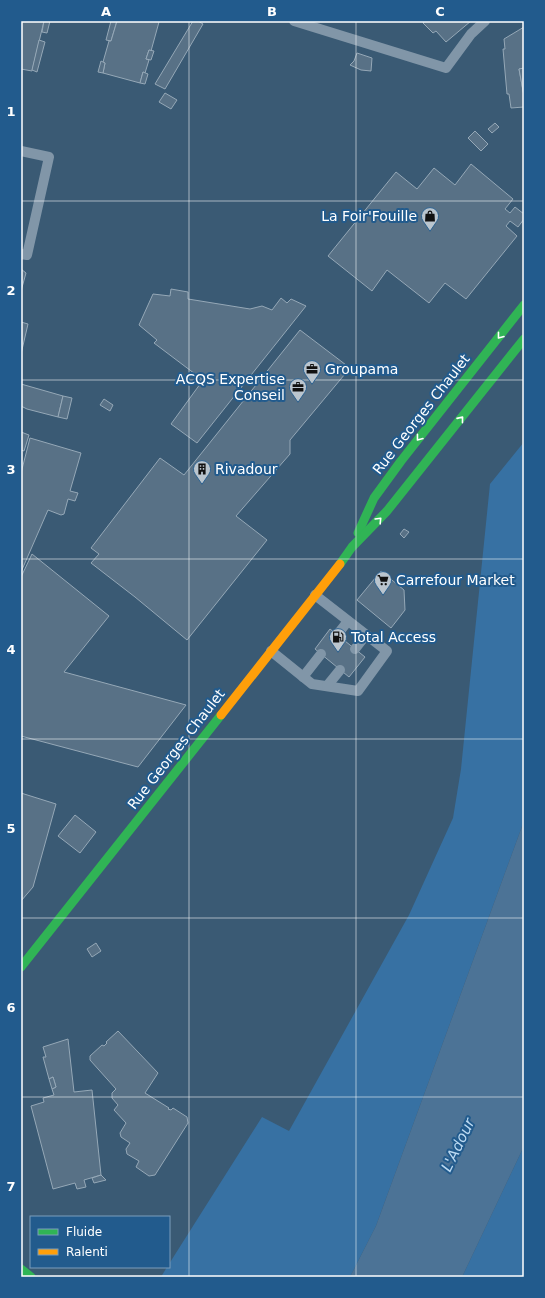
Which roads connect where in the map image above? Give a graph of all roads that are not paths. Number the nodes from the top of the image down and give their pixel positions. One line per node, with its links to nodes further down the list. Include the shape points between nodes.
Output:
1 (294, 21): 2 (lane, via 446,68 471,34)
2 (485, 21)
3 (21, 151): 4 (lane, via 50,157 27,255)
4 (21, 254)
5 (524, 305): 7 (main road, Rue Georges Chaulet, one-way to 7, via 374,498)
6 (524, 339): 7 (main road, Rue Georges Chaulet, one-way to 6, via 387,511)
7 (352, 547): 8 (main road, Rue Georges Chaulet)
8 (315, 595): 9 (lane); 13 (main road, Rue Georges Chaulet)
9 (348, 621): 10 (lane); 11 (lane)
10 (337, 635)
11 (366, 635): 12 (lane); 17 (lane, via 387,651 358,690)
12 (355, 649)
13 (271, 651): 16 (lane); 18 (main road, Rue Georges Chaulet)
14 (321, 654): 16 (lane)
15 (340, 670): 17 (lane)
16 (303, 677): 17 (lane, via 312,684)
17 (327, 686)
18 (21, 968)
19 (21, 1269): 20 (main road)
20 (31, 1277)

